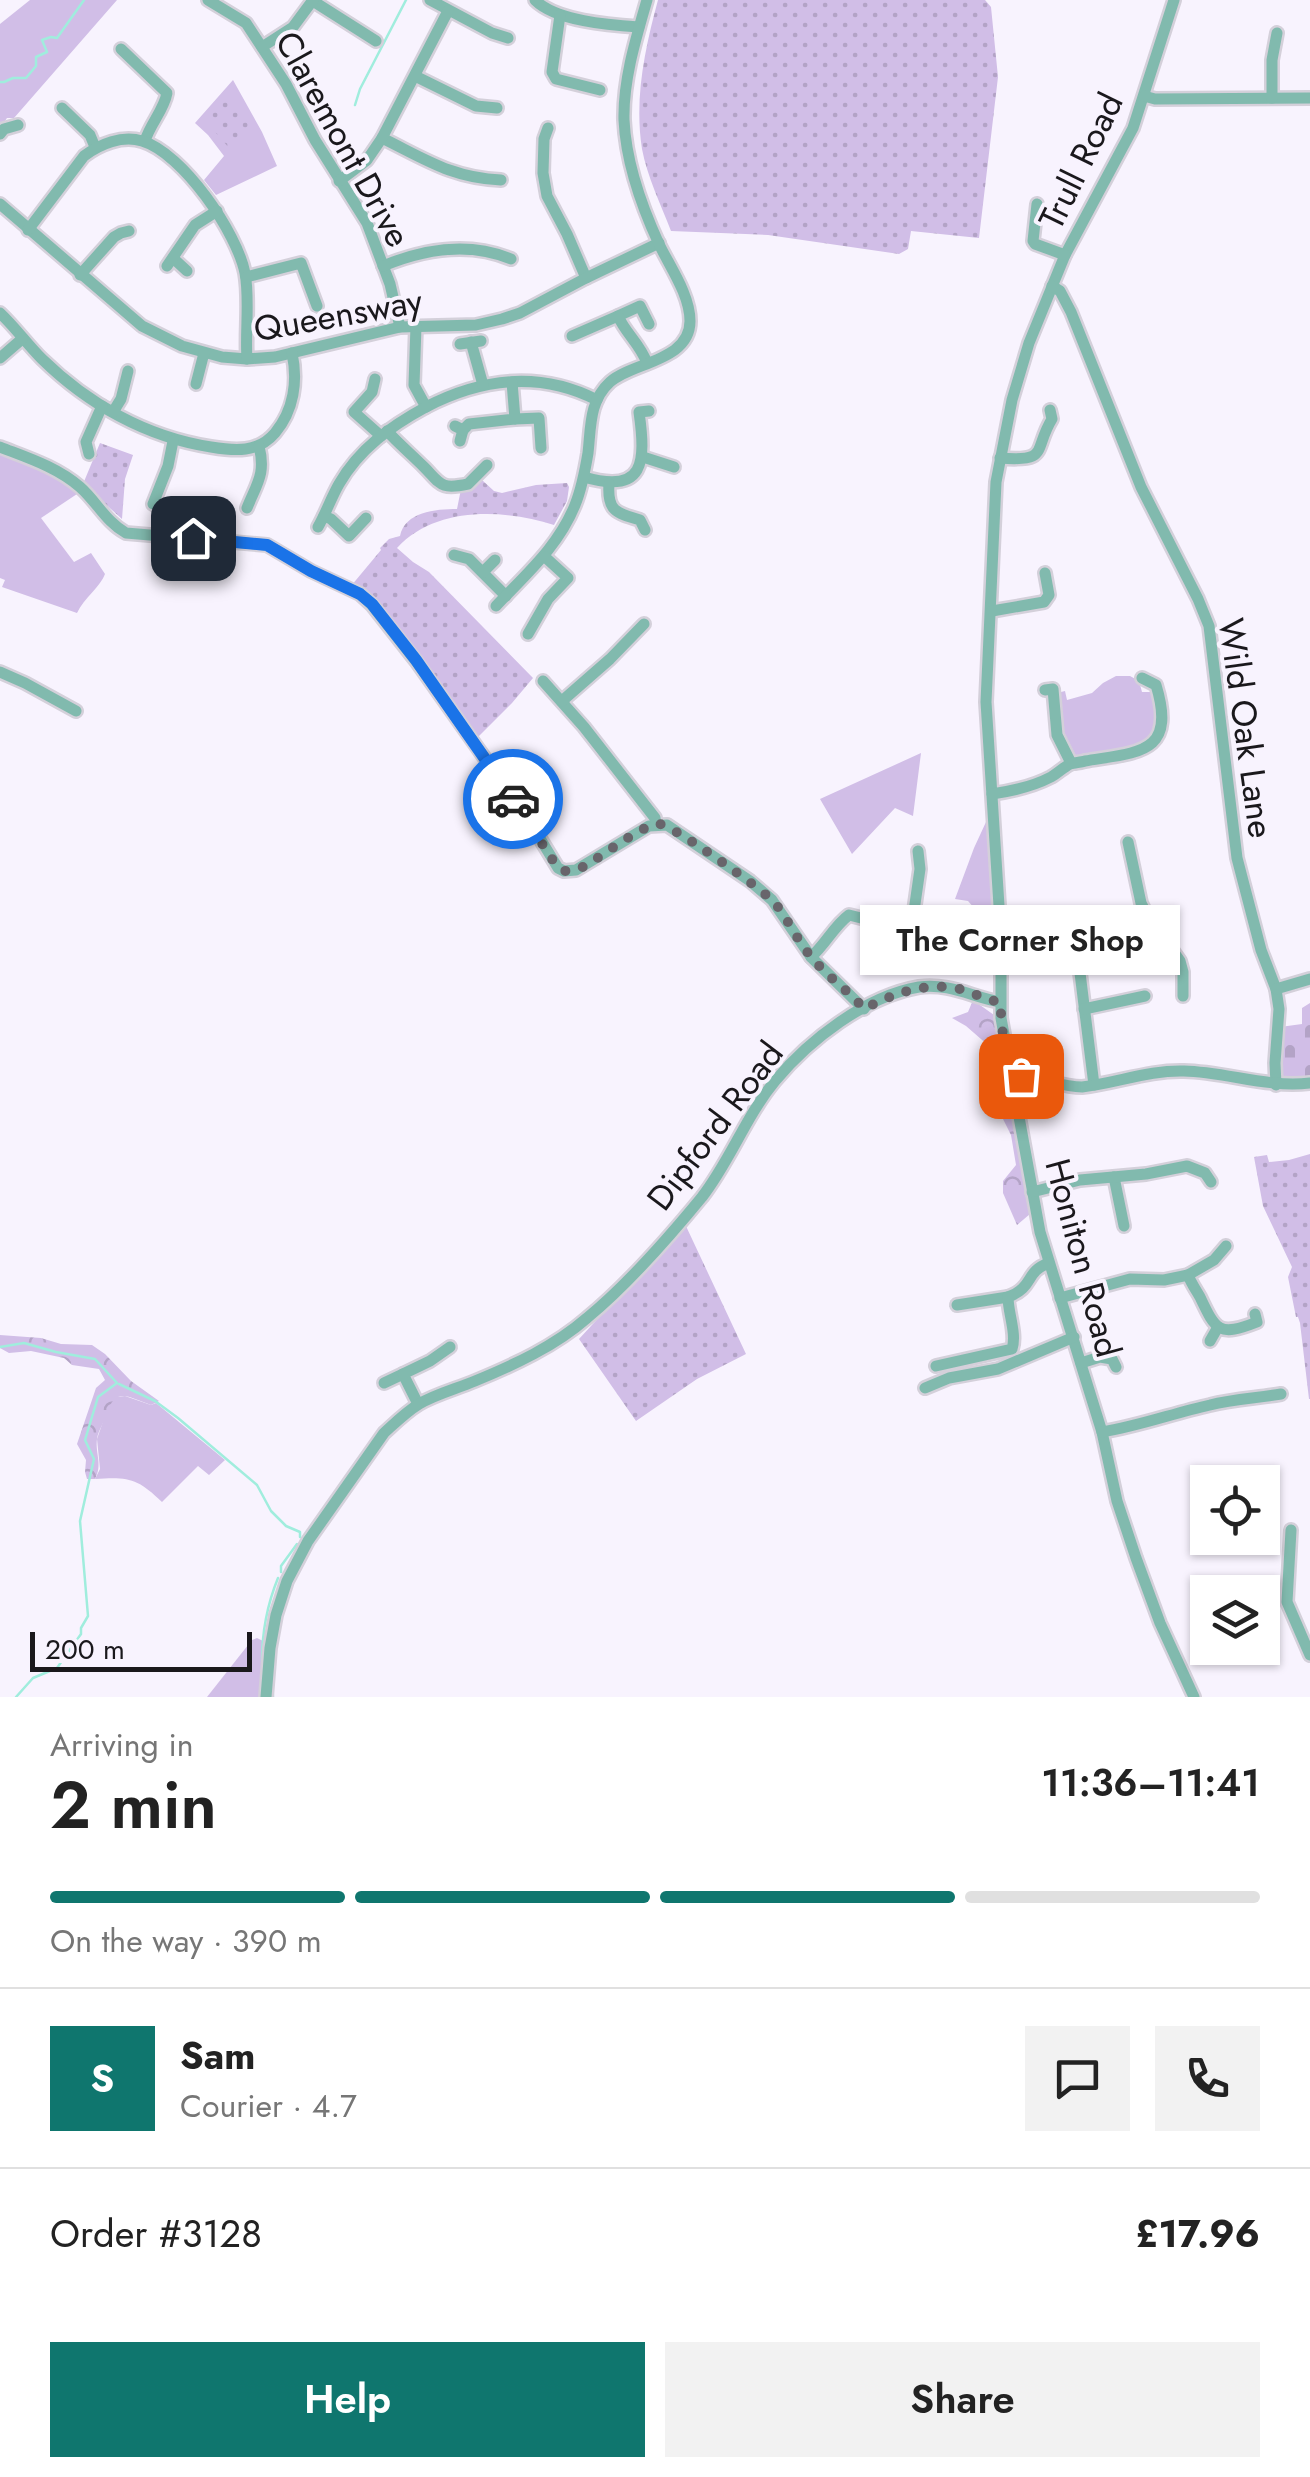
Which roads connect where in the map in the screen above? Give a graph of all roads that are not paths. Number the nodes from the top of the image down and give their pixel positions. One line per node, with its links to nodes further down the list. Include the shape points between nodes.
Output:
1 (313, 0): 12 (street); 13 (street, via 292,27)
2 (430, 0): 7 (street)
3 (535, 0): 8 (street)
4 (647, 0): 9 (street)
5 (1174, 0): 17 (street, Trull Road)
6 (212, 1): 13 (street, Claremont Drive, via 246,23)
7 (448, 11): 10 (street); 15 (street)
8 (560, 15): 9 (street); 16 (street, via 552,72 556,80)
9 (639, 28): 35 (street, via 624,118 640,200)
10 (504, 33)
11 (1273, 37): 18 (street)
12 (376, 41)
13 (262, 47): 29 (street, Claremont Drive)
14 (124, 56): 26 (street, via 174,95)
15 (414, 76): 20 (street, via 463,101); 25 (street)
16 (592, 92)
17 (1144, 96): 18 (street); 37 (street, Trull Road, via 1126,145)
18 (1272, 98): 19 (street)
19 (1310, 98)
20 (490, 104)
21 (68, 109): 27 (street)
22 (18, 125): 24 (street)
23 (548, 128): 42 (street, via 546,196)
24 (0, 134)
25 (382, 138): 28 (street, via 458,174); 29 (street, via 367,160)
26 (145, 141): 27 (street); 32 (street, via 173,160)
27 (95, 147): 33 (street)
28 (494, 176)
29 (339, 180): 38 (street, Claremont Drive, via 362,213)
30 (0, 204): 33 (street, Queensway)
31 (1037, 204): 37 (street, via 1029,243)
32 (217, 211): 39 (street, via 195,226 170,262); 41 (street)
33 (28, 230): 40 (street, Queensway)
34 (129, 231): 40 (street, via 120,232)
35 (659, 243): 42 (street, Queensway); 58 (street, via 690,327 676,350)
36 (506, 254): 38 (street, via 437,249)
37 (1066, 254): 43 (street, Trull Road)
38 (384, 266): 48 (street, Claremont Drive)
39 (188, 271)
40 (80, 275): 54 (street, Queensway, via 142,326)
41 (246, 277): 44 (street, via 299,258 315,303); 57 (street)
42 (586, 278): 49 (street, Queensway, via 502,319)
43 (1052, 286): 53 (street, Trull Road); 114 (street, Wild Oak Lane, via 1072,312 1140,487 1208,626 1237,858)
44 (328, 294)
45 (0, 313): 51 (street)
46 (618, 316): 47 (street, via 638,302); 50 (street); 58 (street)
47 (648, 324)
48 (400, 326): 49 (street, Queensway); 55 (street, Queensway)
49 (416, 326): 65 (street, via 414,384)
50 (572, 336)
51 (22, 339): 56 (street); 66 (street)
52 (471, 342): 63 (street)
53 (1030, 343): 78 (street, Honiton Road)
54 (204, 353): 57 (street, Queensway); 62 (street)
55 (292, 353): 57 (street, Queensway); 73 (street, via 292,400 278,429)
56 (0, 358)
57 (246, 359)
58 (647, 363): 64 (street, via 619,376)
59 (123, 377): 66 (street, via 121,398)
60 (375, 379): 71 (street, via 352,415)
61 (512, 382): 63 (street); 64 (street, via 560,384); 69 (street)
62 (196, 384)
63 (483, 386): 65 (street)
64 (597, 400): 81 (street)
65 (426, 407): 71 (street)
66 (107, 409): 72 (street); 76 (street, via 86,442)
67 (639, 412): 77 (street)
68 (1055, 415): 78 (street, via 1038,453)
69 (515, 419): 70 (street, via 469,424); 75 (street, via 538,414)
70 (460, 432)
71 (384, 433): 80 (street, via 424,467 428,479 462,486); 85 (street, via 351,466 321,521 331,519 346,538)
72 (173, 440): 73 (street, via 232,450); 84 (street, via 155,500)
73 (259, 446): 83 (street, via 263,470)
74 (0, 447): 105 (street, via 64,475 126,533 267,545 360,594 416,660 564,871 585,866)
75 (541, 448)
76 (89, 454)
77 (642, 457): 79 (street); 82 (street, via 633,474)
78 (1000, 458): 94 (street, Honiton Road)
79 (674, 468)
80 (484, 473)
81 (584, 477): 82 (street); 88 (street, via 564,528)
82 (609, 484): 86 (street, via 612,509)
83 (246, 500)
84 (170, 501)
85 (366, 518)
86 (643, 521)
87 (462, 554): 90 (street)
88 (544, 556): 92 (street); 96 (street, via 572,575)
89 (496, 560): 90 (street)
90 (483, 572): 92 (street)
91 (1045, 573): 94 (street, via 1044,602)
92 (506, 596): 93 (street)
93 (496, 606)
94 (992, 611): 104 (street, Honiton Road, via 986,702)
95 (644, 624): 101 (street)
96 (529, 626)
97 (0, 672): 102 (street)
98 (1142, 678): 103 (street, via 1156,684 1159,695 1162,718 1154,740 1140,752)
99 (544, 682): 101 (street)
100 (1053, 689): 103 (street, via 1057,735)
101 (562, 702): 105 (street)
102 (76, 711)
103 (1071, 763): 104 (street, via 1030,786)
104 (992, 794): 110 (street, Honiton Road)
105 (656, 824): 111 (street, via 673,829 772,900)
106 (1131, 846): 108 (street)
107 (918, 850): 111 (street, via 916,919 889,918 886,931 849,916)
108 (1146, 913): 109 (street); 113 (street, via 1180,961)
109 (1075, 933): 110 (street); 118 (street)
110 (1001, 938): 116 (street, Honiton Road)
111 (811, 958): 117 (street)
112 (1310, 980): 114 (street)
113 (1186, 988)
114 (1276, 989): 122 (street, Wild Oak Lane)
115 (1147, 993): 118 (street)
116 (1000, 1002): 117 (street, Dipford Road, via 929,986); 119 (street, Honiton Road)
117 (864, 1009): 143 (street, Dipford Road, via 825,1032 774,1082 702,1196 591,1316 528,1356)
118 (1084, 1009): 121 (street)
119 (1012, 1077): 121 (street); 125 (street, Honiton Road)
120 (1310, 1084): 122 (street)
121 (1094, 1085): 122 (street, via 1174,1071)
122 (1276, 1085)
123 (1210, 1175): 124 (street, via 1187,1166)
124 (1114, 1177): 125 (street); 126 (street)
125 (1032, 1192): 128 (street, Honiton Road)
126 (1125, 1226)
127 (1227, 1246): 129 (street)
128 (1049, 1263): 130 (street); 131 (street, Honiton Road)
129 (1188, 1275): 131 (street, via 1130,1278); 134 (street)
130 (1008, 1296): 132 (street); 135 (street, via 1012,1349 930,1379 998,1369)
131 (1060, 1298): 135 (street, Honiton Road)
132 (957, 1305)
133 (1257, 1322): 134 (street, via 1236,1330)
134 (1218, 1327): 136 (street)
135 (1074, 1338): 138 (street, Honiton Road)
136 (1210, 1341)
137 (450, 1347): 140 (street)
138 (1081, 1362): 139 (street, via 1100,1356); 144 (street, Honiton Road)
139 (1117, 1362)
140 (403, 1374): 141 (street); 143 (street)
141 (384, 1383)
142 (1281, 1394): 144 (street)
143 (418, 1404): 147 (street, Dipford Road, via 384,1433 308,1541 276,1615)
144 (1102, 1432): 148 (street, Honiton Road, via 1136,1558)
145 (1287, 1537): 146 (street, via 1287,1602)
146 (1310, 1654)
147 (266, 1697)
148 (1194, 1697)

